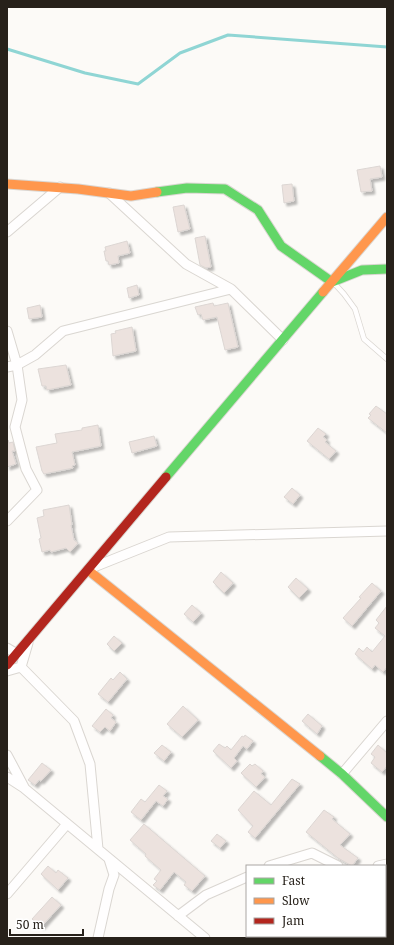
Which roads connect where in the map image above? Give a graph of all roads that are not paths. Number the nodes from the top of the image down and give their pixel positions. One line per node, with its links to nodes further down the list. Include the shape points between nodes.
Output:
1 (7, 184): 2 (street)
2 (60, 187): 3 (street); 5 (street)
3 (108, 193): 7 (street, via 131,196 187,188 225,189 258,210 281,246); 8 (street, via 186,264)
4 (387, 217): 7 (street)
5 (7, 232)
6 (387, 269): 7 (street, via 362,270)
7 (332, 282): 10 (street); 11 (lane, via 355,309 364,339)
8 (231, 289): 10 (street); 12 (street, via 63,331 35,355)
9 (7, 330): 12 (street)
10 (283, 340): 16 (street)
11 (387, 359)
12 (17, 365): 13 (street); 14 (street, via 22,400 15,427 26,469 37,490)
13 (7, 367)
14 (7, 520)
15 (387, 531): 16 (street, via 169,537)
16 (88, 570): 17 (street); 25 (street)
17 (29, 640): 19 (street); 21 (street)
18 (7, 648): 19 (street)
19 (17, 654): 20 (street)
20 (7, 666)
21 (21, 667): 22 (street); 30 (street, via 74,721 90,764)
22 (7, 671)
23 (387, 721): 25 (street)
24 (7, 755): 27 (street)
25 (342, 774): 28 (street)
26 (7, 777): 27 (street)
27 (24, 788): 29 (street)
28 (387, 817)
29 (67, 824): 30 (street); 35 (street)
30 (98, 849): 31 (street)
31 (109, 859): 36 (street); 37 (street, via 114,876)
32 (272, 865): 33 (street, via 312,853)
33 (336, 865)
34 (246, 877): 36 (street, via 206,896)
35 (7, 894)
36 (178, 916): 38 (street)
37 (98, 938)
38 (204, 938)

